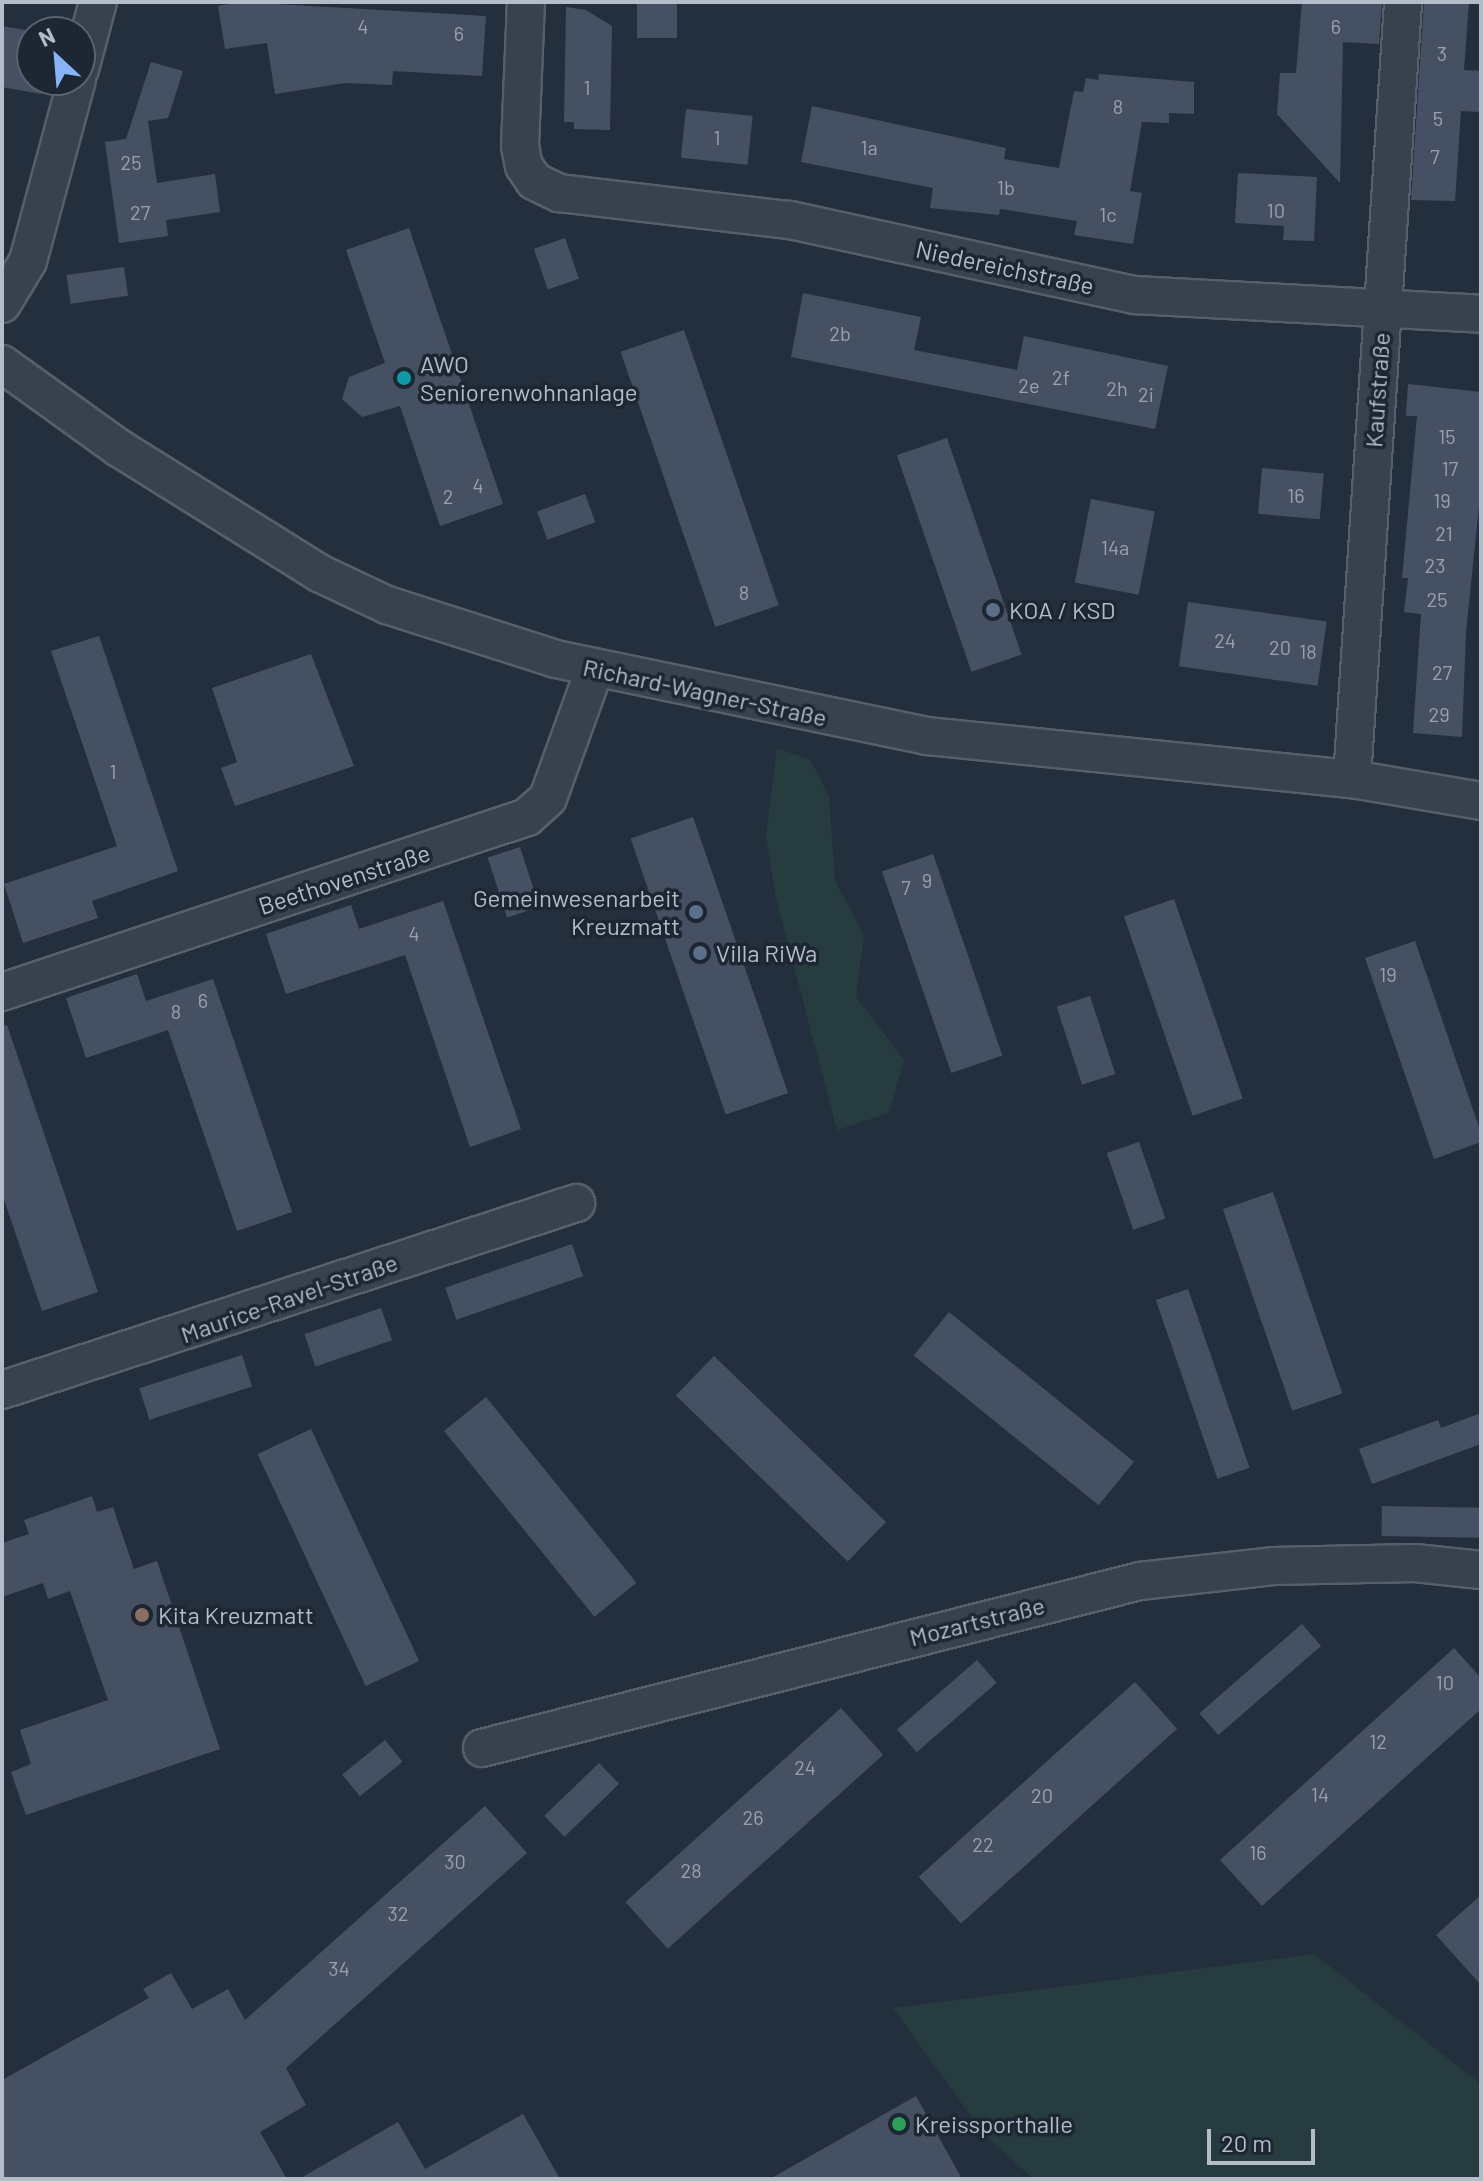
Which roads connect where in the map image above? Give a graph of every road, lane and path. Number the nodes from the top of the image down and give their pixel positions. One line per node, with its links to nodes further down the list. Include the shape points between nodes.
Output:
1 (526, 2): 5 (street, Niedereichstraße, via 520,146 534,181 559,193 790,220 1135,295)
2 (1403, 2): 5 (street, Kaufstraße)
3 (73, 96): 4 (street, via 28,261)
4 (2, 304)
5 (1383, 305): 6 (street, Niedereichstraße); 9 (street, Kaufstraße)
6 (1481, 314)
7 (2, 364): 8 (street, Richard-Wagner-Straße, via 119,448 319,573 387,605)
8 (595, 668): 9 (street, Richard-Wagner-Straße, via 939,738); 11 (street, Beethovenstraße, via 548,798 527,817)
9 (1352, 779): 10 (street, Richard-Wagner-Straße)
10 (1481, 801)
11 (2, 992)
12 (576, 1203): 13 (street, Maurice-Ravel-Straße)
13 (2, 1390)
14 (1481, 1570): 15 (street, Mozartstraße, via 1415,1563 1273,1566 1140,1581)
15 (482, 1748)

